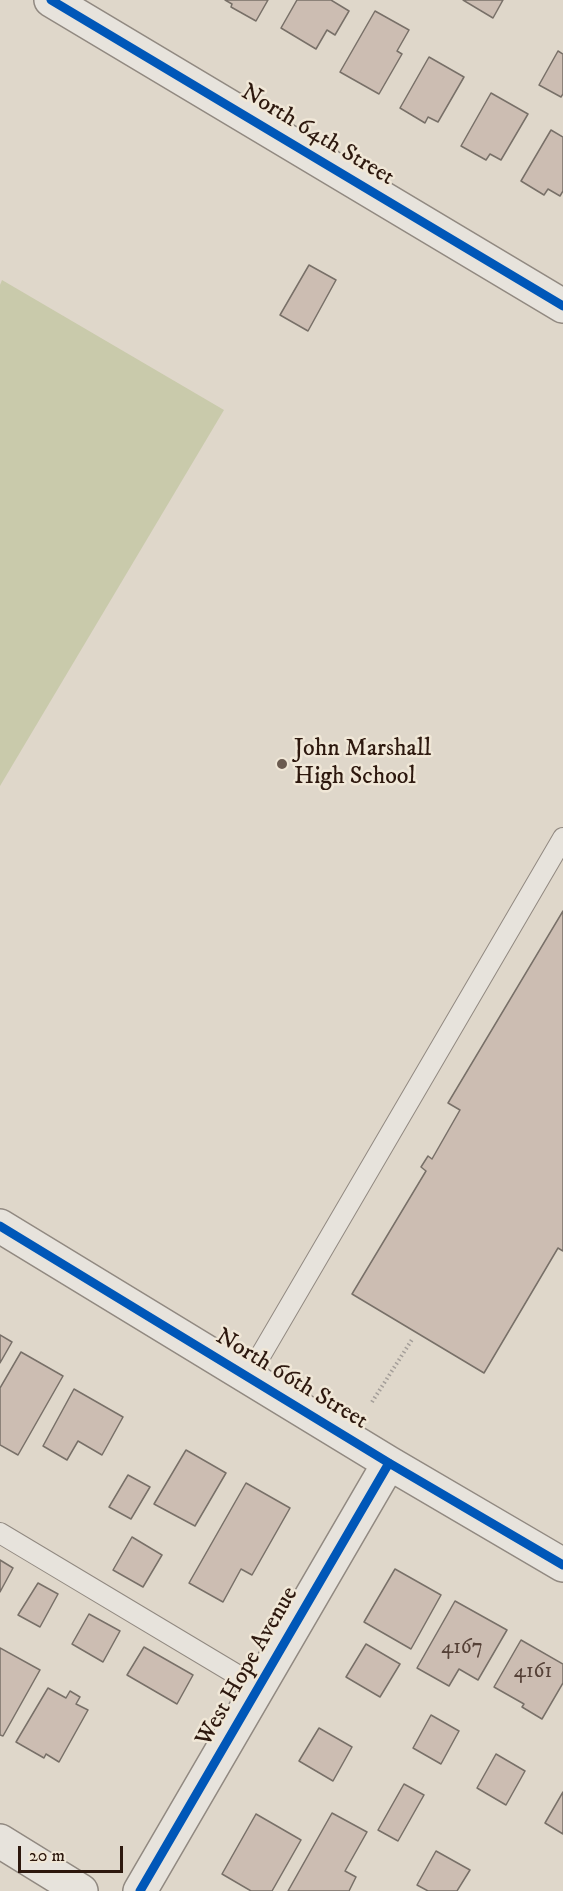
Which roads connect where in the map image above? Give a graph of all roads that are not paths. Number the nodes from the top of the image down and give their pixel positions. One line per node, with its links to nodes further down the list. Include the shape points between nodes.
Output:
1 (51, 0): 2 (street, North 64th Street)
2 (563, 306)
3 (563, 838): 5 (lane)
4 (0, 1226): 5 (street, North 66th Street)
5 (248, 1377): 6 (street, North 66th Street)
6 (389, 1462): 8 (street, North 66th Street); 9 (street, West Hope Avenue)
7 (0, 1533): 9 (lane)
8 (563, 1565)
9 (258, 1688): 12 (street, West Hope Avenue)
10 (0, 1841): 11 (street)
11 (81, 1891)
12 (140, 1891)

